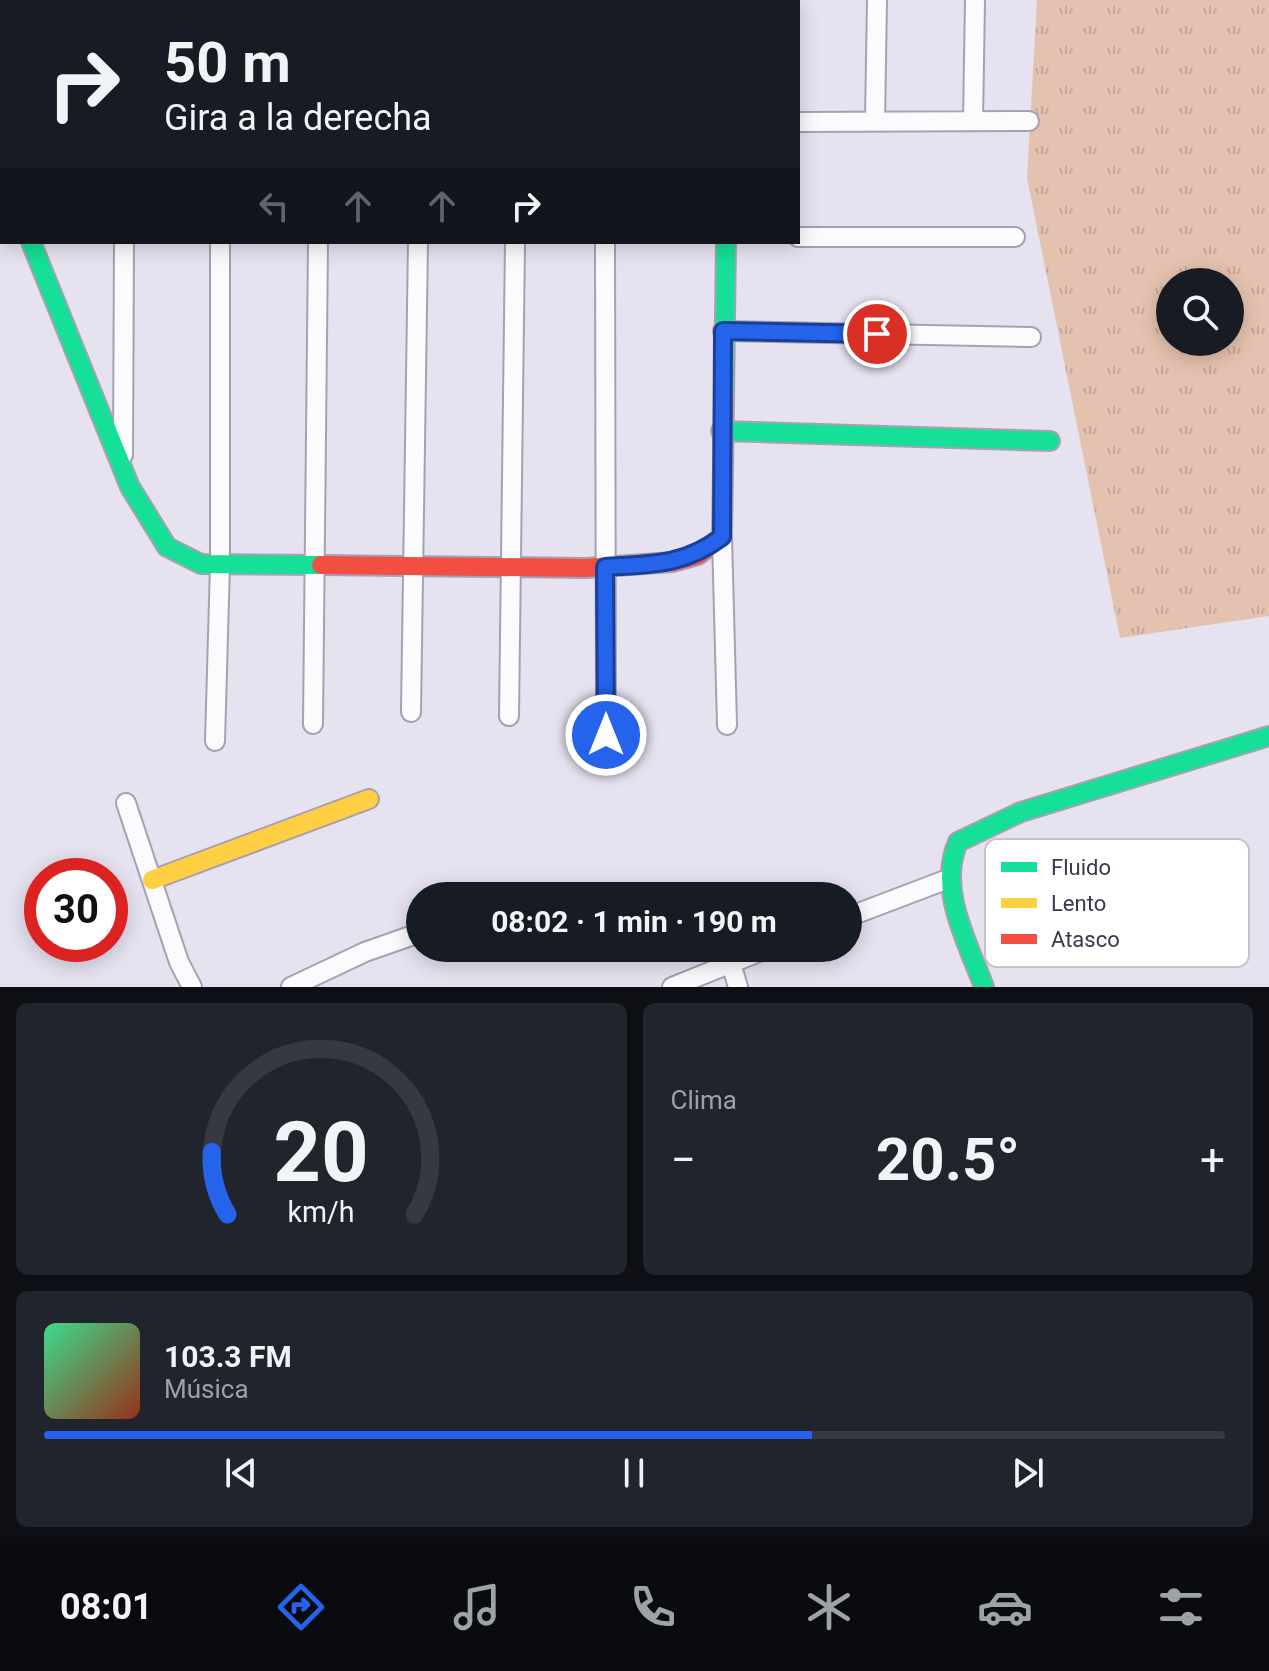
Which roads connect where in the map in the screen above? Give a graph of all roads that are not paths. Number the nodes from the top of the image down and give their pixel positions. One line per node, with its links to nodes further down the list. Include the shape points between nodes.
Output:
1 (877, 0): 3 (street)
2 (975, 0): 4 (street)
3 (875, 121): 4 (street); 6 (street)
4 (973, 121): 5 (street)
5 (1029, 121)
6 (800, 122)
7 (800, 237): 8 (street)
8 (1015, 237)
9 (32, 244): 21 (street)
10 (124, 244): 21 (street)
11 (220, 244): 23 (street)
12 (318, 244): 24 (street)
13 (418, 244): 25 (street)
14 (515, 244): 26 (street)
15 (605, 244): 27 (street)
16 (726, 244): 17 (street)
17 (723, 331): 18 (street); 19 (street)
18 (1031, 337)
19 (721, 431): 20 (street); 22 (street)
20 (1050, 441)
21 (123, 463): 23 (street, via 130,487 167,547 201,564)
22 (722, 537): 27 (street, via 698,555 673,562); 31 (street)
23 (220, 565): 24 (street); 34 (street)
24 (314, 566): 25 (street); 30 (street)
25 (413, 567): 26 (street); 28 (street)
26 (508, 567): 27 (street); 29 (street)
27 (605, 567): 32 (street)
28 (411, 712)
29 (509, 716)
30 (313, 724)
31 (727, 725)
32 (606, 735)
33 (1269, 736): 37 (street, via 1021,812 958,842)
34 (215, 741)
35 (369, 799): 38 (street)
36 (126, 803): 38 (street)
37 (948, 879): 39 (street); 46 (street)
38 (152, 880): 42 (street)
39 (862, 912)
40 (406, 938): 43 (street)
41 (731, 963): 44 (street); 45 (street)
42 (192, 987)
43 (291, 987)
44 (672, 987)
45 (738, 987)
46 (984, 987)

